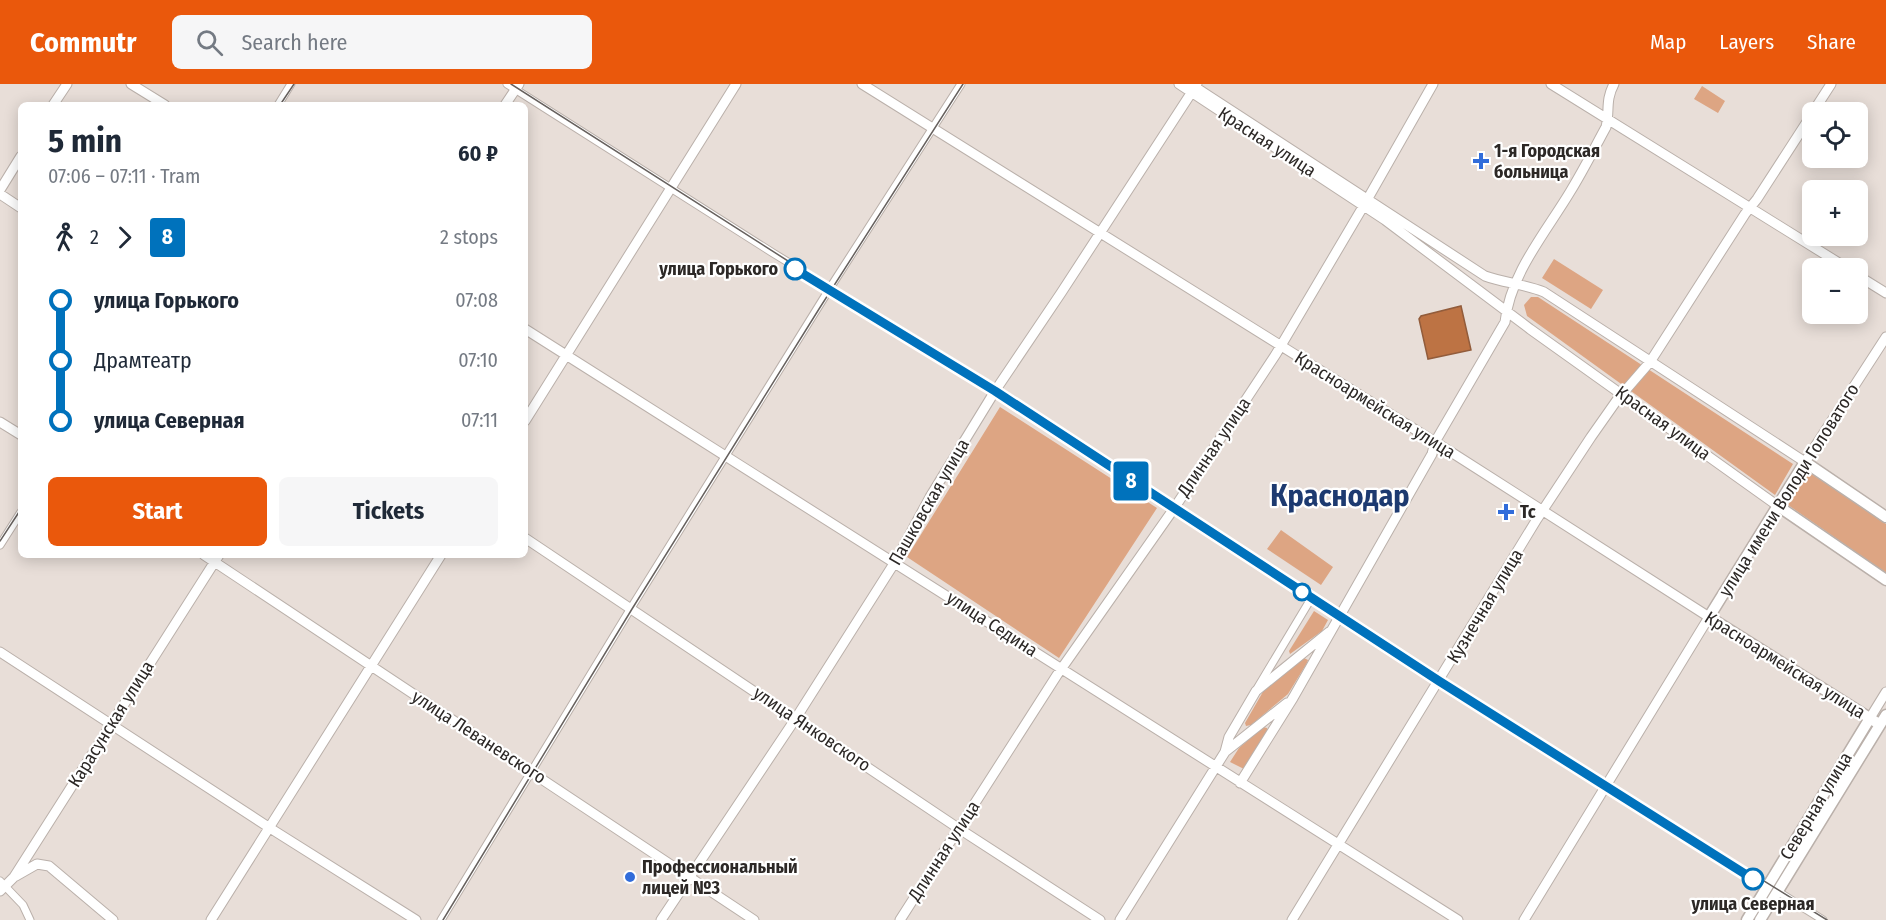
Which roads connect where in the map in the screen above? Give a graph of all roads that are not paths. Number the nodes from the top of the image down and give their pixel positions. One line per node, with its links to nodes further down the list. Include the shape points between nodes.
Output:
1 (67, 84): 14 (street)
2 (131, 84): 15 (street)
3 (291, 84): 16 (street)
4 (736, 84): 23 (street)
5 (862, 84): 20 (street, Красноармейская улица)
6 (961, 84): 20 (street)
7 (1179, 84): 13 (street, Красная улица)
8 (1433, 84): 26 (street, Длинная улица)
9 (1551, 84): 19 (street)
10 (1614, 84): 19 (street, via 1607,104)
11 (1831, 84): 18 (street, Кузнечная улица)
12 (514, 86): 17 (street); 23 (street)
13 (1193, 87): 26 (street, Красная улица); 29 (street, Пашковская улица)
14 (55, 102)
15 (160, 102)
16 (280, 102)
17 (506, 102)
18 (1819, 102)
19 (1608, 119): 28 (street); 34 (street)
20 (932, 129): 29 (street, Красноармейская улица); 35 (street)
21 (1802, 129): 28 (street, Кузнечная улица)
22 (18, 161): 24 (street)
23 (670, 189): 35 (street); 41 (street)
24 (0, 190)
25 (0, 194): 27 (street)
26 (1366, 203): 30 (street, Красная улица); 32 (street, Красная улица); 40 (street, Длинная улица)
27 (18, 206)
28 (1750, 207): 31 (street); 42 (street, Кузнечная улица)
29 (1100, 232): 40 (street, Красноармейская улица); 43 (street, Пашковская улица)
30 (1450, 252): 32 (street); 34 (street, Красная улица, via 1485,276)
31 (1831, 258)
32 (1442, 263): 37 (street, Красная улица)
33 (1868, 282): 36 (street)
34 (1516, 283): 37 (street); 42 (street, Красная улица, via 1544,292)
35 (830, 288): 43 (street); 49 (street)
36 (1886, 293)
37 (1506, 310): 44 (street, Красная улица); 48 (street, via 1505,322)
38 (528, 331): 41 (street, улица Седина)
39 (1886, 337): 50 (street, улица имени Володи Головатого)
40 (1280, 346): 48 (street, Красноармейская улица); 52 (street, Длинная улица)
41 (566, 355): 45 (street); 49 (street, улица Седина)
42 (1650, 362): 44 (street, Кузнечная улица); 50 (street, Красная улица)
43 (996, 389): 52 (street); 60 (street, Пашковская улица)
44 (1623, 394): 51 (street, Красная улица); 53 (street, Кузнечная улица)
45 (528, 416)
46 (0, 422): 47 (street)
47 (18, 433)
48 (1435, 442): 53 (street, Красноармейская улица); 64 (street, via 1432,454)
49 (726, 455): 60 (street, улица Седина); 63 (street)
50 (1805, 462): 51 (main road, улица имени Володи Головатого); 54 (main road, Красная улица)
51 (1778, 506): 61 (main road, Красная улица); 65 (main road, улица имени Володи Головатого)
52 (1175, 507): 62 (street); 71 (street, Длинная улица)
53 (1543, 511): 65 (street, Красноармейская улица); 72 (street, Кузнечная улица)
54 (1886, 517)
55 (18, 518): 57 (street)
56 (528, 540): 63 (street, улица Янковского)
57 (0, 545)
58 (439, 558): 70 (street)
59 (217, 559): 70 (street, улица Леваневского); 78 (street, Карасунская улица)
60 (895, 562): 71 (street, улица Седина); 76 (street, Пашковская улица)
61 (1886, 580)
62 (1312, 597): 64 (street); 67 (street)
63 (631, 608): 76 (street, улица Янковского); 81 (street)
64 (1341, 615): 66 (street); 72 (street)
65 (1709, 617): 77 (main road, Красноармейская улица); 83 (street, улица имени Володи Головатого)
66 (1333, 629): 69 (street); 75 (street)
67 (1280, 647): 69 (street, via 1285,657); 73 (street)
68 (0, 652): 78 (street)
69 (1294, 659): 73 (street)
70 (371, 668): 81 (street, улица Леваневского); 84 (street)
71 (1061, 669): 80 (street, улица Седина); 85 (street, Длинная улица)
72 (1440, 680): 83 (street); 86 (street, Кузнечная улица)
73 (1256, 691): 79 (street, via 1229,737)
74 (1886, 692): 77 (street, Северная улица)
75 (1293, 698): 79 (street); 82 (street)
76 (796, 718): 85 (street, улица Янковского); 87 (street, Пашковская улица)
77 (1880, 722): 90 (main road, Северная улица)
78 (111, 724): 84 (street); 88 (street, Карасунская улица)
79 (1225, 752): 80 (street)
80 (1216, 768): 82 (street, улица Седина); 100 (street)
81 (532, 771): 87 (street, улица Леваневского); 95 (street)
82 (1240, 783): 86 (street, улица Седина)
83 (1606, 785): 90 (street); 103 (street, улица имени Володи Головатого)
84 (270, 828): 93 (street); 94 (street)
85 (958, 828): 98 (street, Длинная улица); 99 (street, улица Янковского)
86 (1339, 845): 101 (street, Кузнечная улица); 102 (street, улица Седина)
87 (690, 877): 96 (street, Пашковская улица); 97 (street, улица Леваневского)
88 (14, 878): 89 (street, Карасунская улица); 92 (street, via 37,864 49,866)
89 (2, 886): 91 (street, via 23,905)
90 (1772, 889): 104 (main road, Северная улица); 105 (main road, Северная улица); 106 (street)
91 (30, 920)
92 (113, 920)
93 (211, 920)
94 (416, 920)
95 (441, 920)
96 (661, 920)
97 (754, 920)
98 (900, 920)
99 (1100, 920)
100 (1120, 920)
101 (1292, 920)
102 (1458, 920)
103 (1524, 920)
104 (1747, 920)
105 (1760, 920)
106 (1823, 920)

